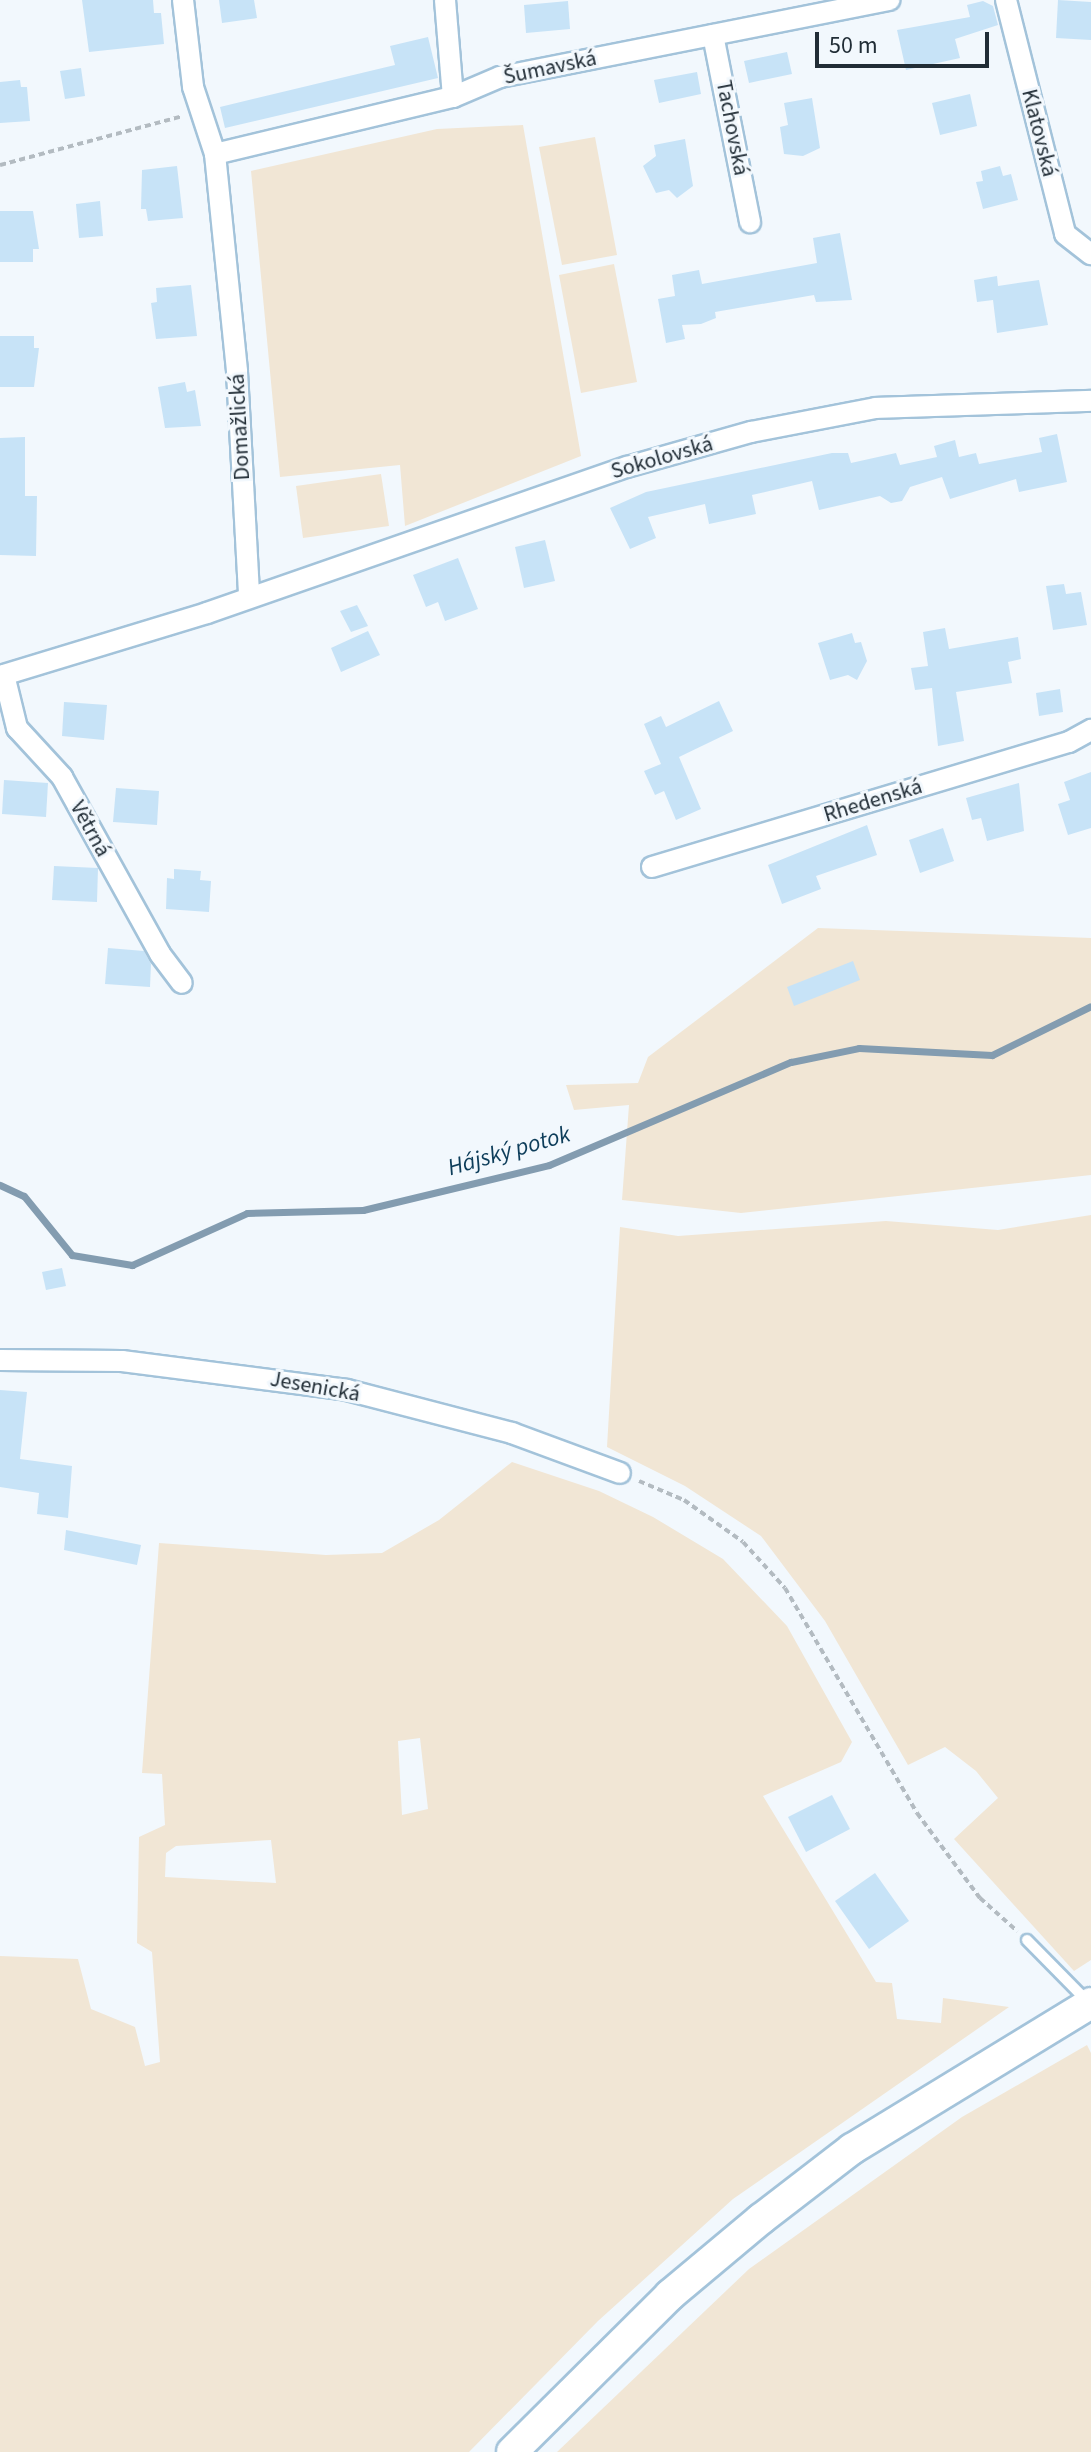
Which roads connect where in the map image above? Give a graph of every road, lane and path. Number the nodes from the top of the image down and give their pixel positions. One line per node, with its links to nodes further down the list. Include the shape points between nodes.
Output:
1 (183, 0): 7 (street, Domažlická)
2 (445, 0): 6 (street)
3 (889, 0): 5 (street, Šumavská)
4 (1006, 0): 11 (street, Klatovská, via 1065,234)
5 (713, 35): 6 (street, Šumavská, via 500,77); 10 (street, Tachovská)
6 (453, 97): 8 (street, Šumavská)
7 (200, 112): 8 (street, Domažlická); 9 (path)
8 (215, 154): 13 (street, Domažlická, via 237,372)
9 (0, 165)
10 (750, 222)
11 (1091, 254)
12 (1091, 401): 13 (street, Sokolovská, via 876,408 751,432 627,467)
13 (249, 597): 14 (street)
14 (2, 676): 17 (street, Větrná, via 17,728 62,777 160,954)
15 (1091, 730): 16 (street, Rhedenská, via 1069,742)
16 (652, 867)
17 (182, 983)
18 (0, 1360): 19 (street, Jesenická, via 122,1361 347,1390 512,1433)
19 (620, 1473): 20 (path, via 684,1500 743,1542 785,1588 917,1813 980,1898)
20 (1027, 1940): 21 (lane)
21 (1091, 2004): 22 (main road, via 852,2149 761,2219 670,2295)
22 (512, 2452)

